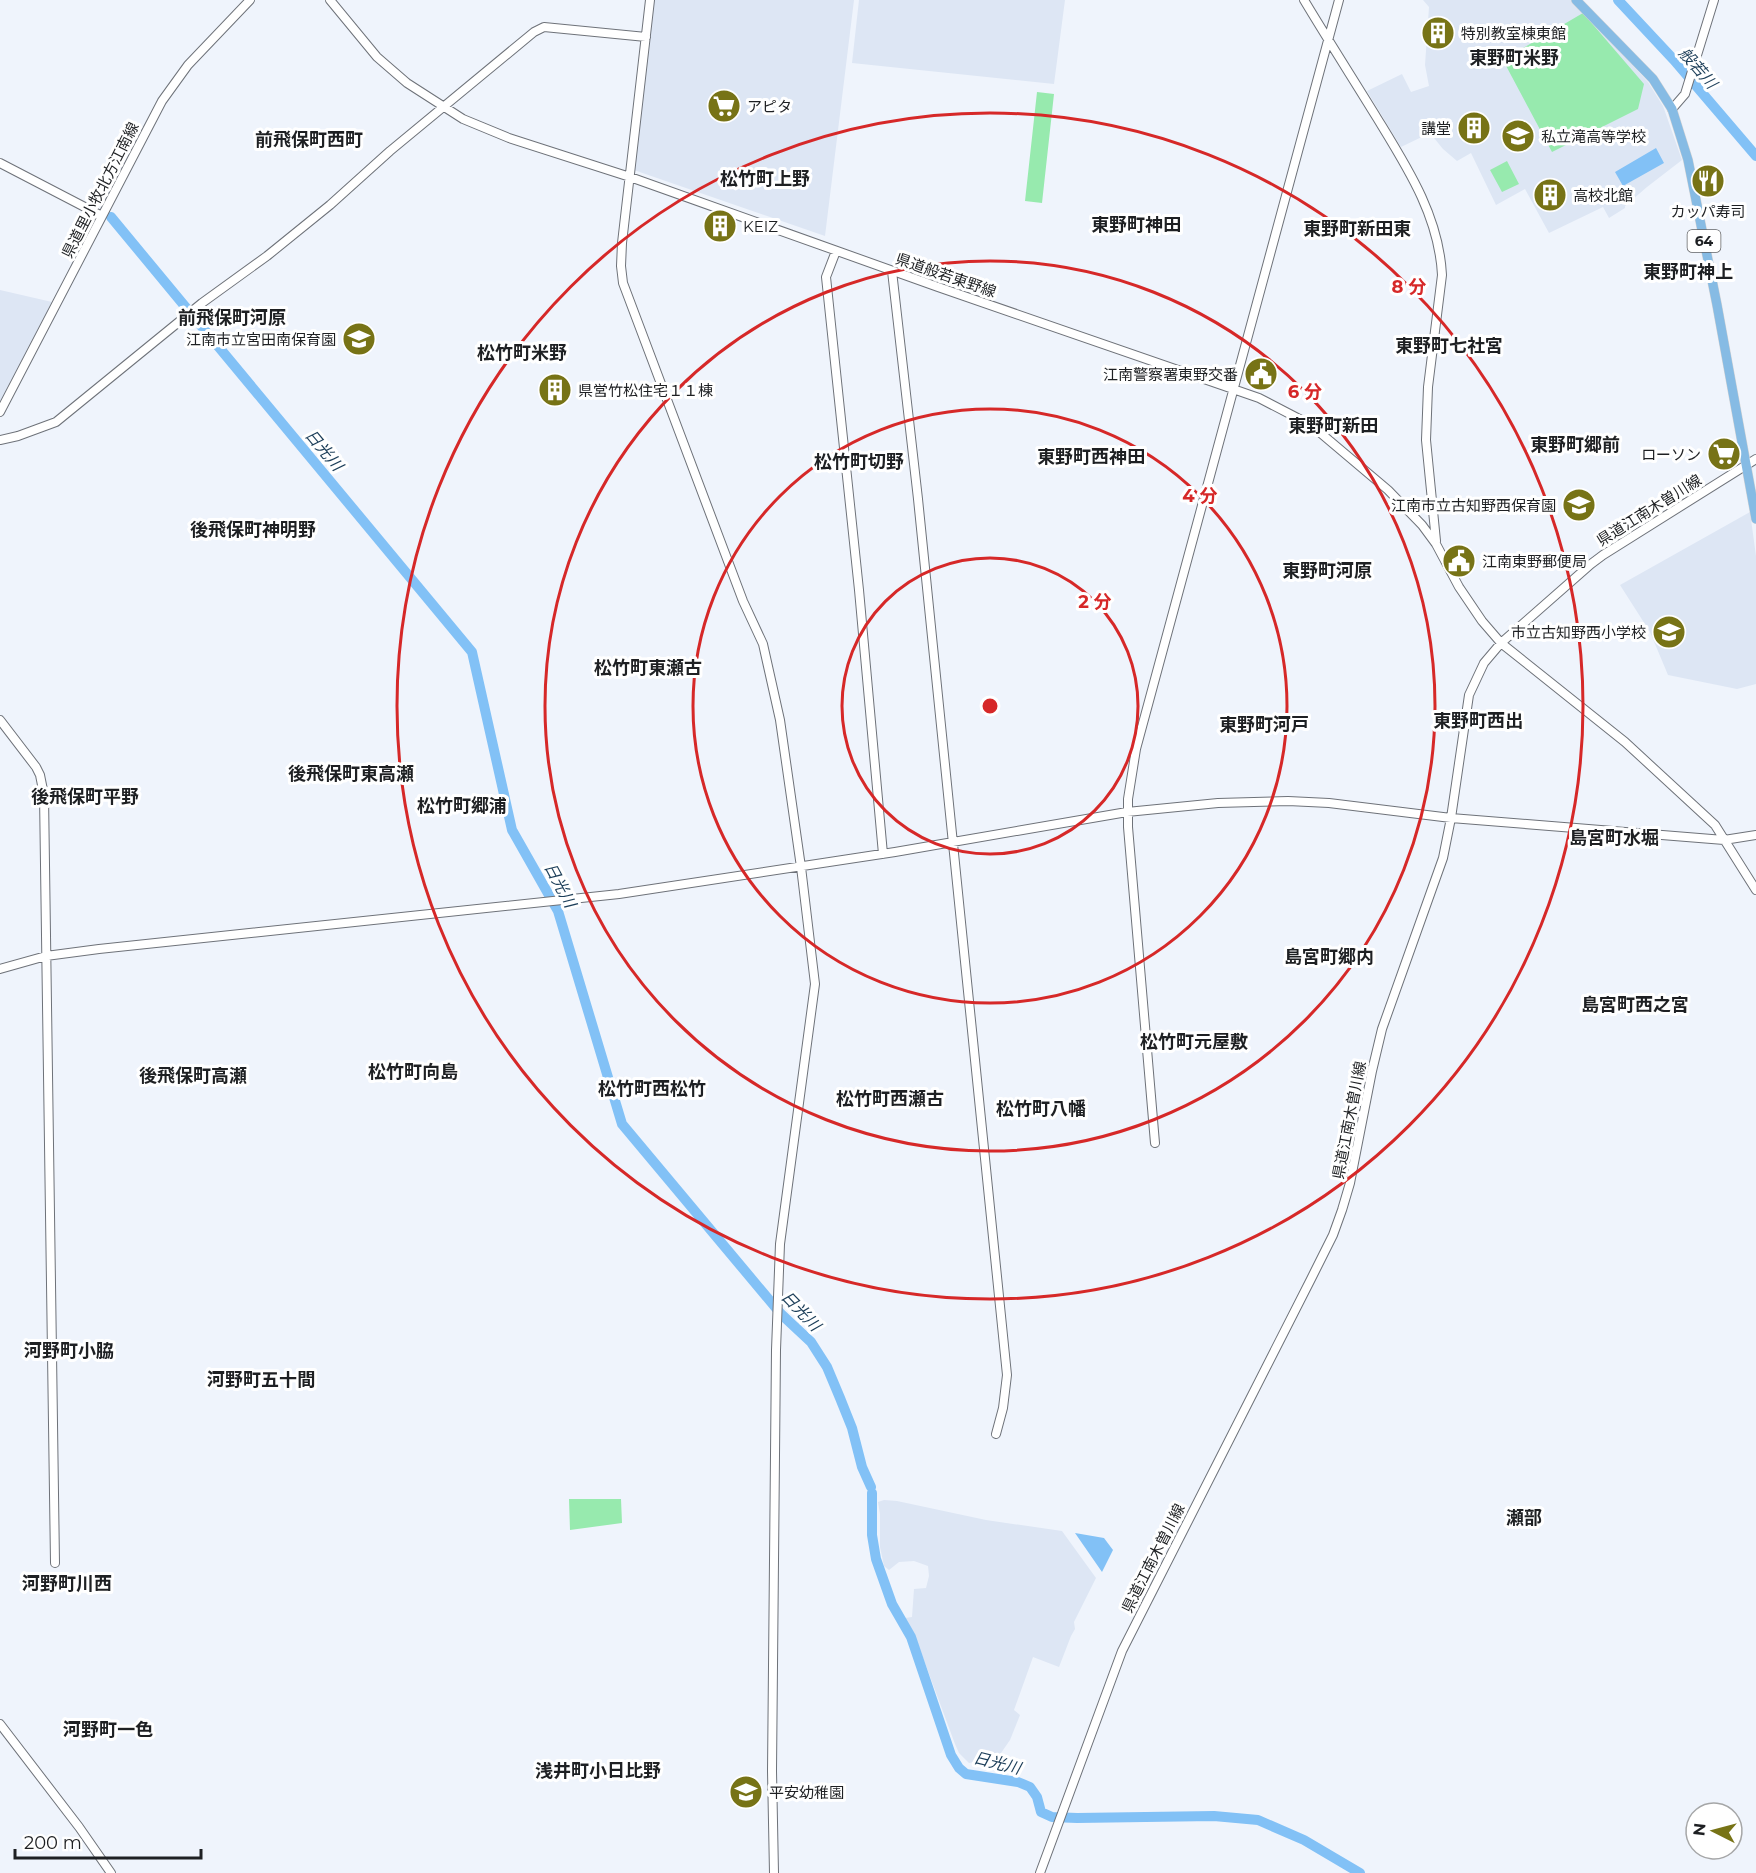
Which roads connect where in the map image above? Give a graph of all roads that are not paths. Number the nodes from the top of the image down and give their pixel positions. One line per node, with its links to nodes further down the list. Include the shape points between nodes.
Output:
1 (250, 0): 14 (street, 県道里小牧北方江南線, via 171,87)
2 (330, 0): 10 (street, 県道般若東野線, via 377,57)
3 (650, 0): 8 (street)
4 (1304, 0): 9 (street)
5 (1339, 0): 9 (street)
6 (1576, 0): 11 (main road, 64, via 1653,79)
7 (1714, 0): 11 (street, via 1685,94)
8 (646, 37): 10 (street, via 544,27); 13 (street)
9 (1328, 39): 17 (street); 23 (street, via 1420,192 1442,265 1426,440)
10 (441, 107): 13 (street, 県道般若東野線, via 509,138); 19 (street, via 330,205 56,422)
11 (1671, 109): 21 (main road, 64, via 1688,160)
12 (0, 163): 14 (street)
13 (630, 177): 15 (street, 県道般若東野線); 32 (street, via 622,243 623,283 742,601 763,644 780,720)
14 (102, 216): 18 (street, 県道里小牧北方江南線)
15 (836, 251): 16 (street, 県道般若東野線); 31 (street, via 826,276)
16 (892, 271): 17 (street, 県道般若東野線); 30 (street)
17 (1232, 388): 23 (street, 県道般若東野線, via 1311,425 1388,490); 26 (street, via 1136,749)
18 (0, 412)
19 (0, 440)
20 (1756, 459): 21 (street, 県道江南木曽川線)
21 (1746, 465): 22 (main road, 64); 24 (street, 県道江南木曽川線, via 1603,555)
22 (1756, 519)
23 (1436, 544): 24 (street, 県道般若東野線, via 1459,587)
24 (1501, 643): 27 (street, 県道江南木曽川線, via 1475,677 1469,695); 29 (street, 県道般若東野線, via 1625,742 1715,825)
25 (0, 720): 34 (street, via 40,775 44,795)
26 (1127, 812): 27 (street, via 1288,801); 30 (street); 36 (street)
27 (1451, 818): 29 (street); 42 (street, 県道江南木曽川線, via 1435,885 1382,1029 1350,1183 1333,1235 1122,1651)
28 (1756, 835): 29 (street)
29 (1724, 840): 33 (street, 県道般若東野線)
30 (952, 841): 31 (street); 37 (street, via 1007,1375)
31 (883, 854): 32 (street)
32 (801, 867): 34 (street, via 619,894); 41 (street, via 814,992 782,1221 777,1309)
33 (1756, 890)
34 (46, 956): 35 (street); 38 (street)
35 (0, 969)
36 (1155, 1143)
37 (996, 1434)
38 (55, 1563)
39 (0, 1724): 40 (street)
40 (111, 1873)
41 (774, 1873)
42 (1040, 1873)

